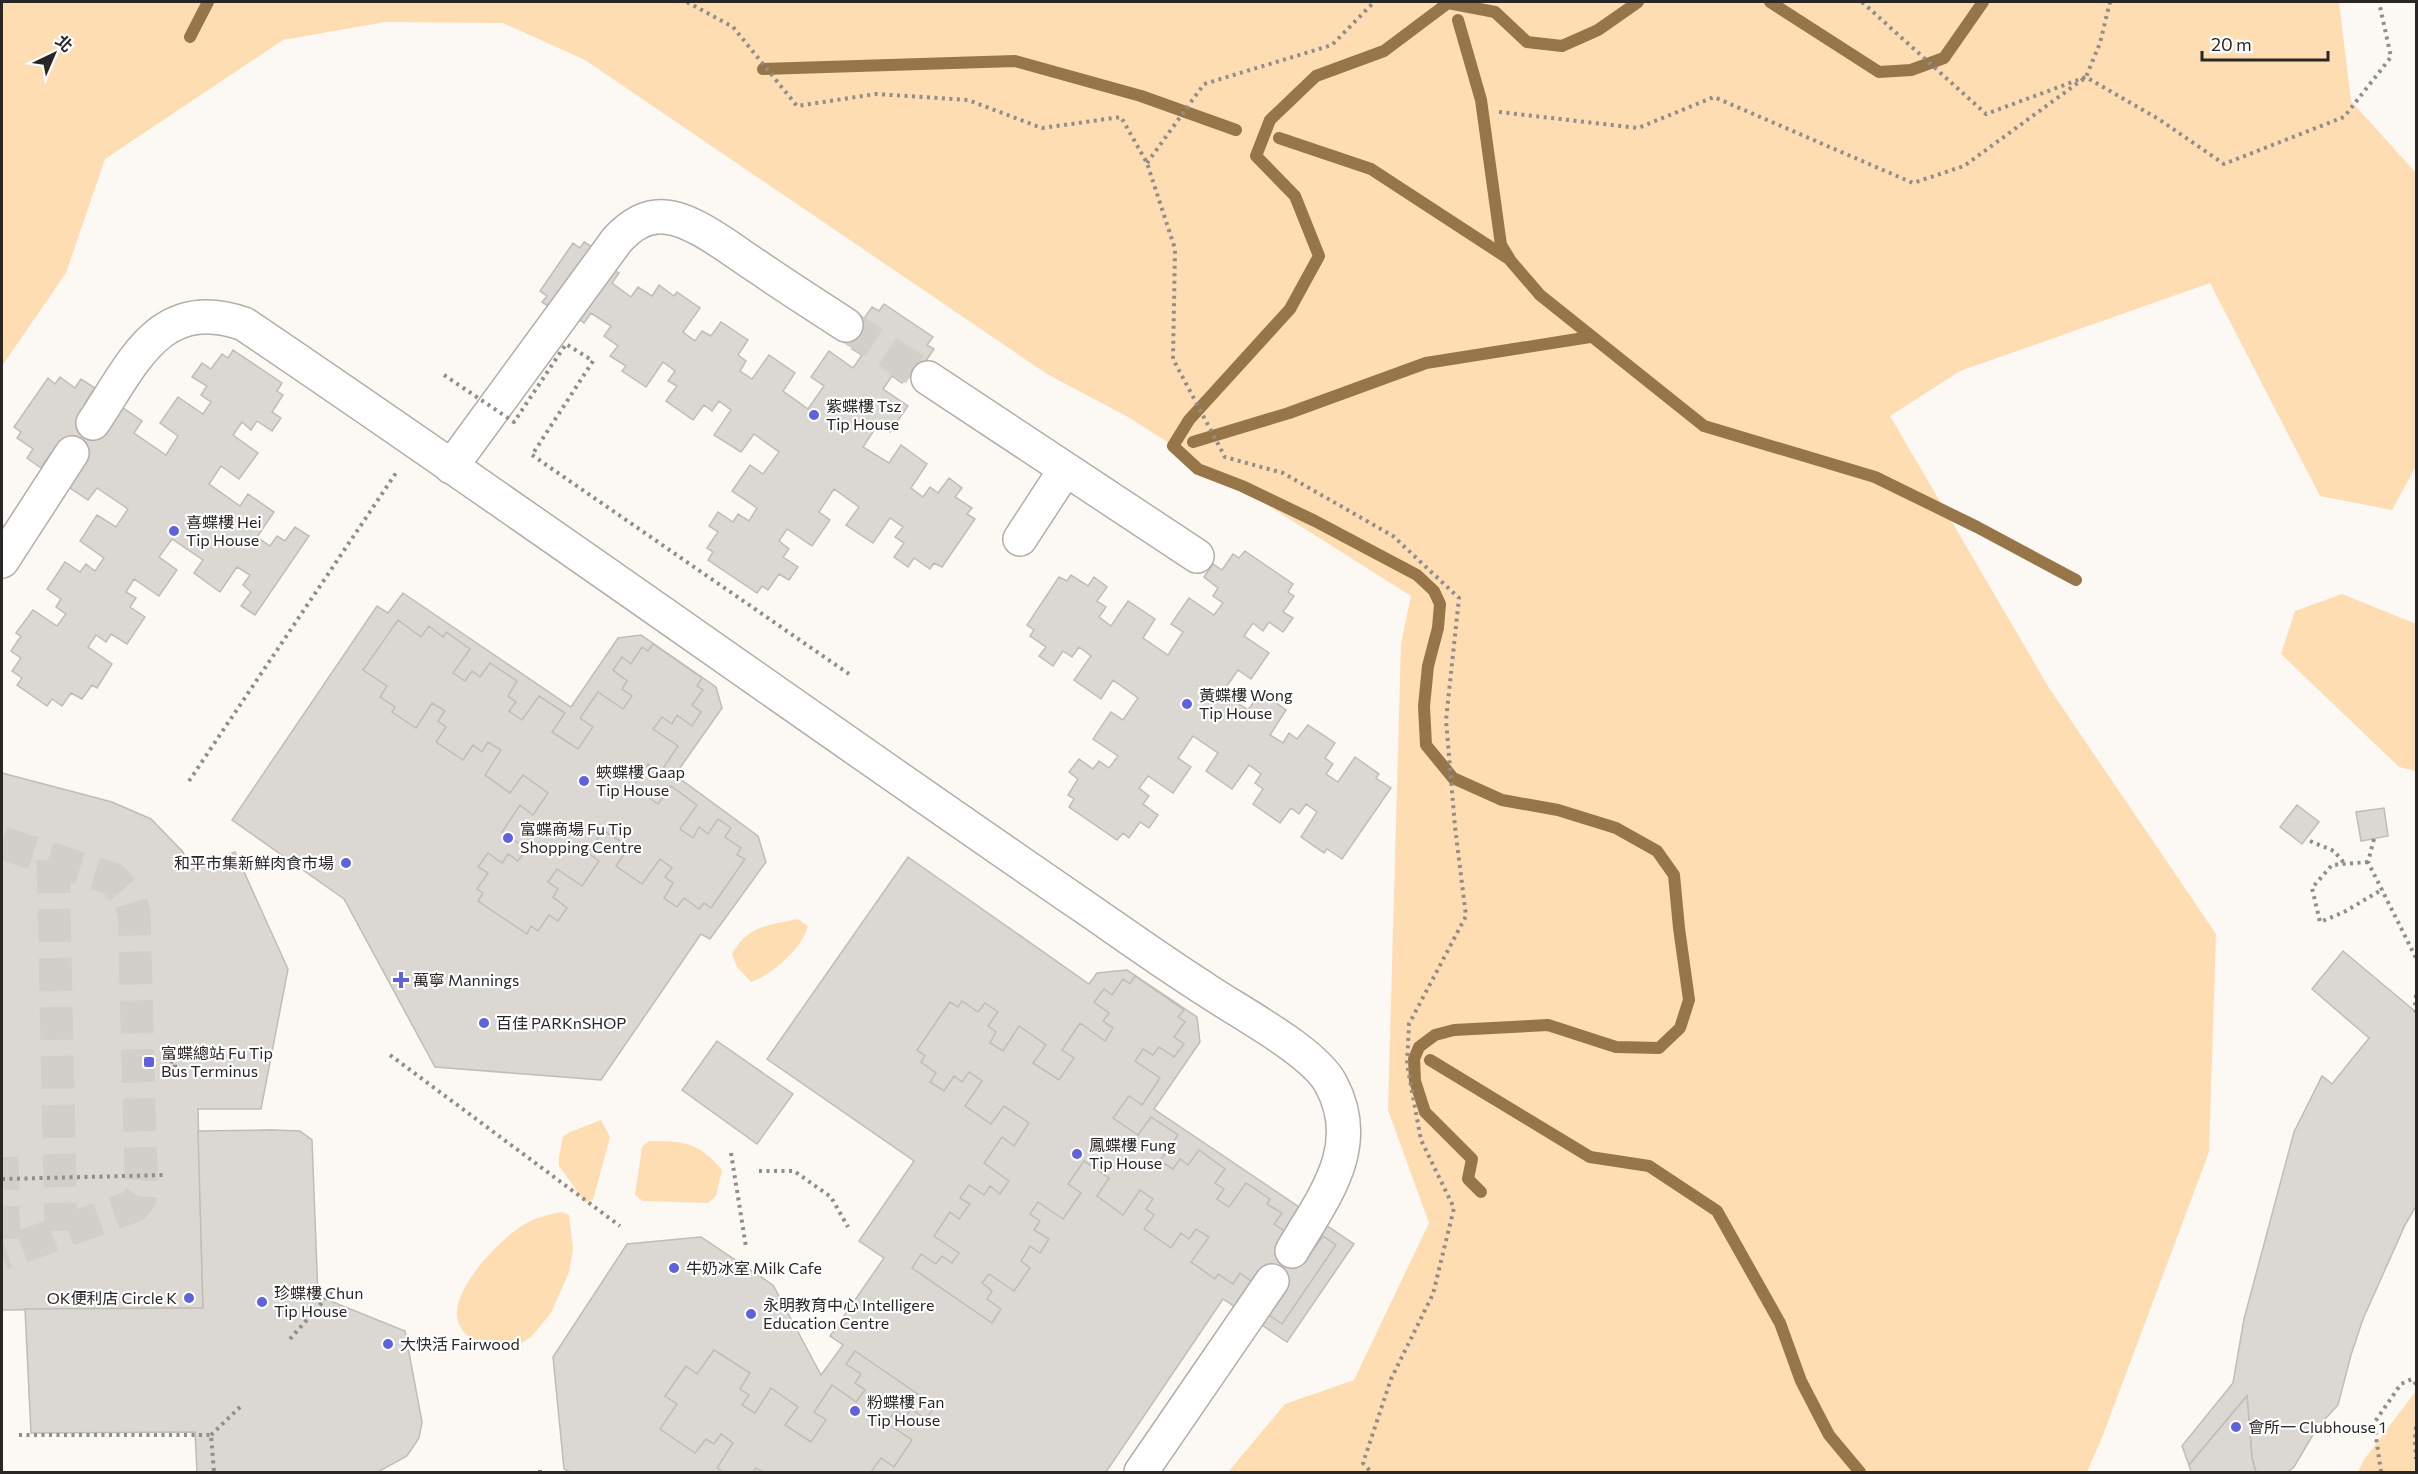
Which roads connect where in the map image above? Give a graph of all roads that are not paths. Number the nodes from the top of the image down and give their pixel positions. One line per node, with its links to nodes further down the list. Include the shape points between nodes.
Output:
1 (846, 325): 5 (lane, via 691,225 665,217 645,220 617,240)
2 (928, 378): 6 (lane)
3 (93, 423): 5 (lane, via 151,340 167,327 185,318 225,317 244,324)
4 (72, 453): 9 (lane)
5 (451, 467): 10 (lane, via 909,787 1317,1065 1337,1096 1345,1127 1341,1160 1332,1184)
6 (1065, 470): 7 (lane); 8 (lane)
7 (1020, 539)
8 (1197, 556)
9 (2, 561)
10 (1292, 1251)
11 (1272, 1281): 12 (lane)
12 (1141, 1473)

